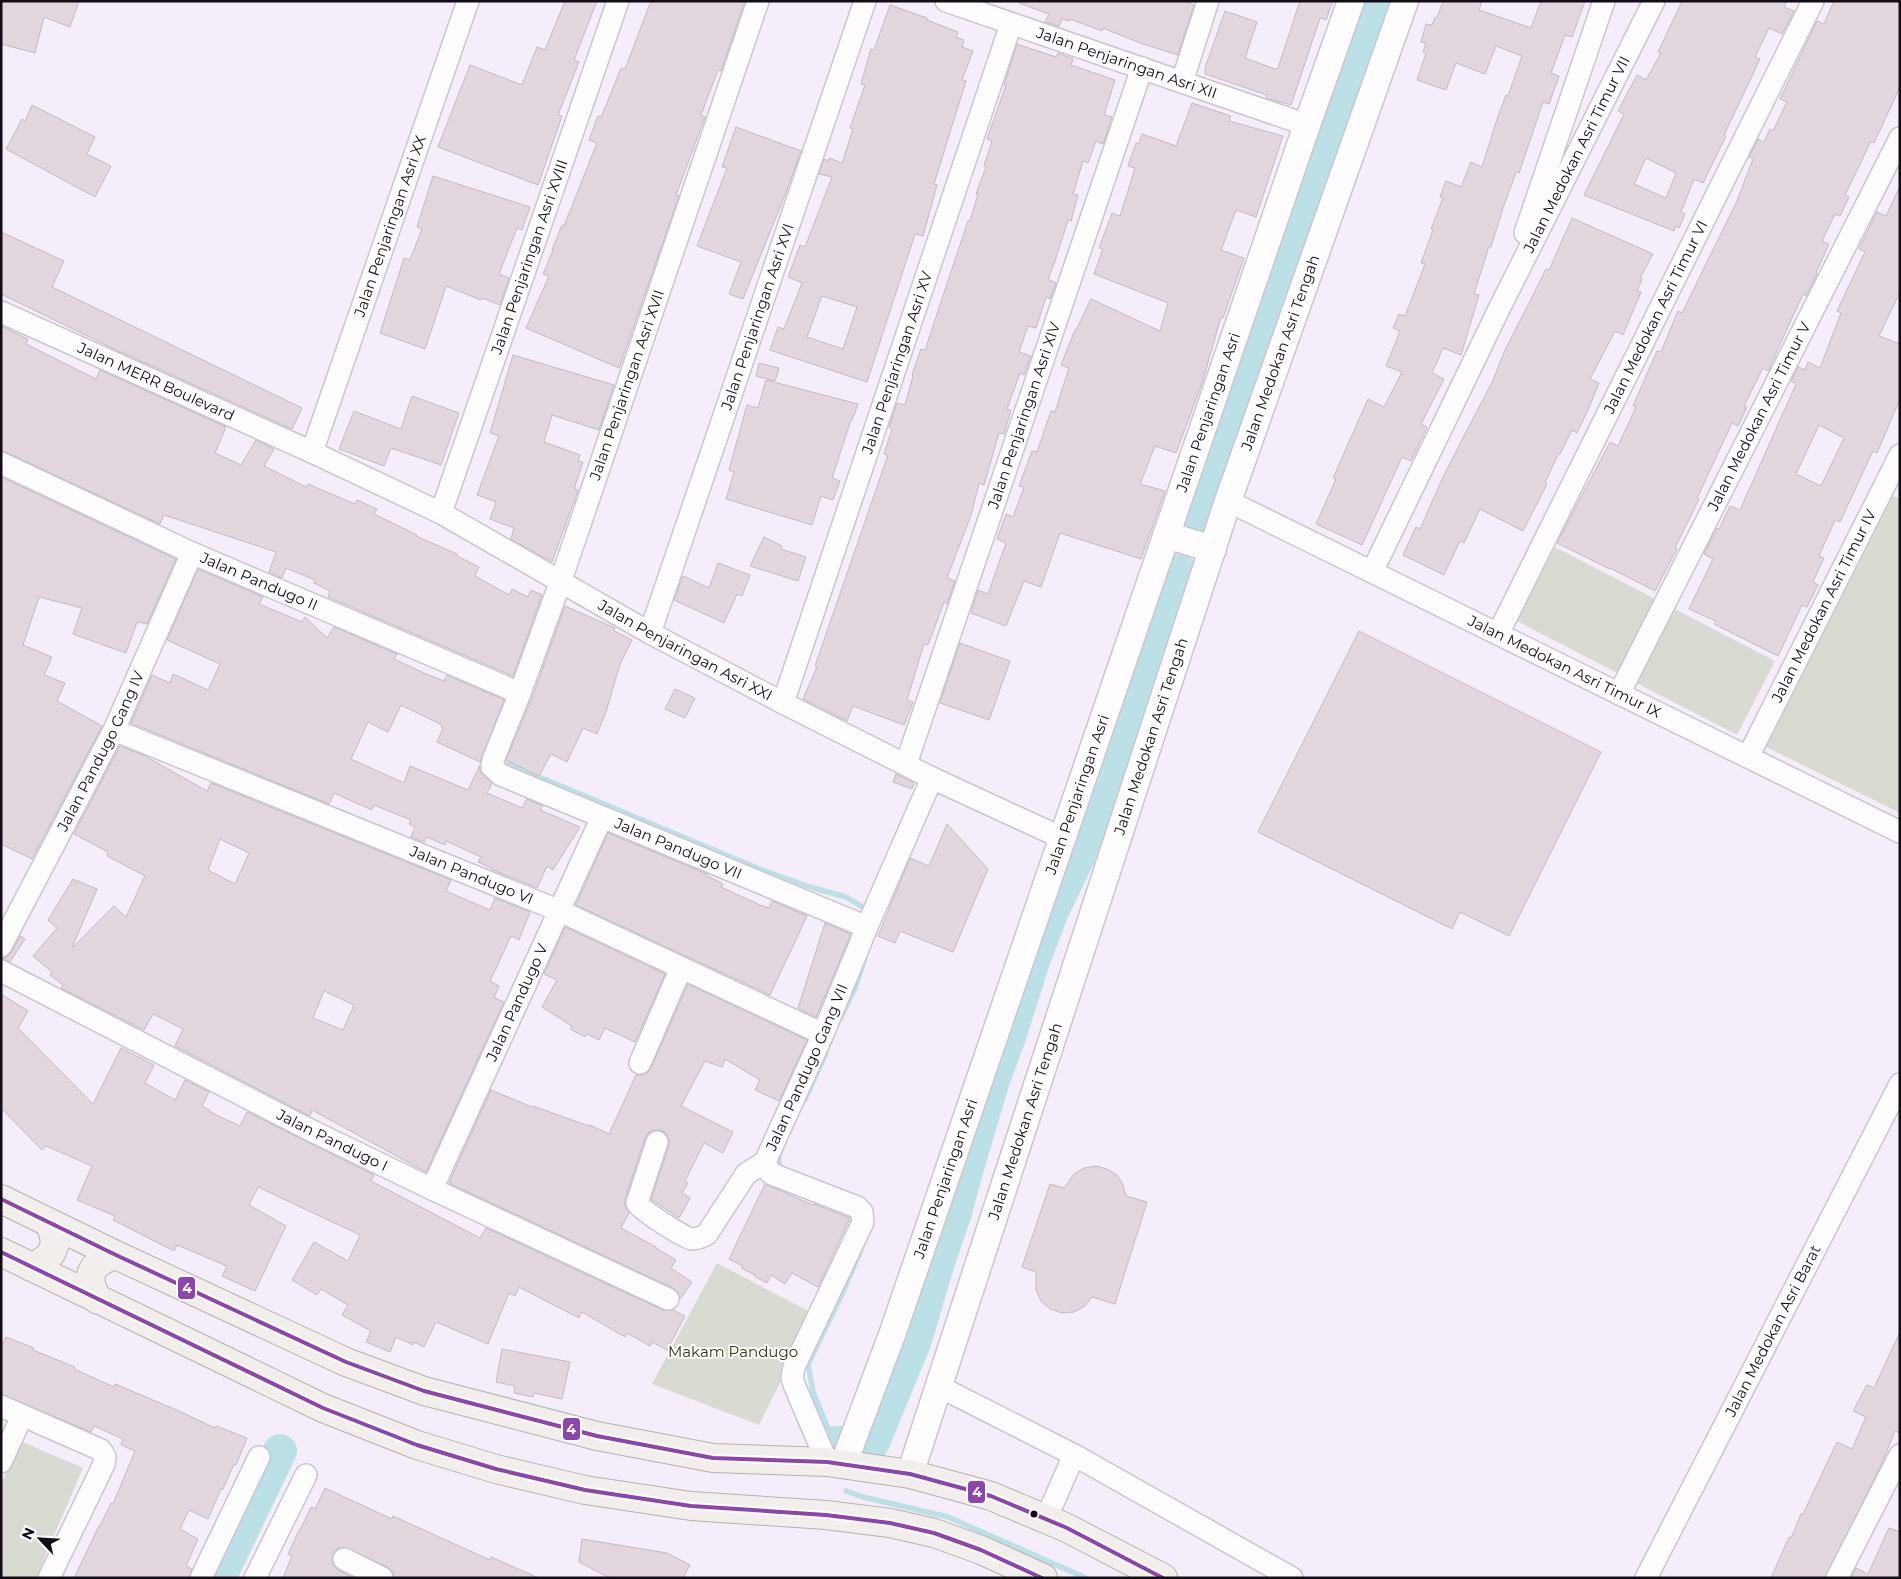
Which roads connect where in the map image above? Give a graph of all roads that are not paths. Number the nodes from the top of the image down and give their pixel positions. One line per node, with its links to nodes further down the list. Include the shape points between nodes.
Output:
1 (468, 1): 19 (street, Jalan Penjaringan Asri XX)
2 (618, 1): 23 (street, Jalan Penjaringan Asri XVIII)
3 (758, 1): 28 (street, Jalan Penjaringan Asri XVII)
4 (865, 1): 29 (street, Jalan Penjaringan Asri XVI)
5 (946, 1): 12 (street, Jalan Penjaringan Asri XII)
6 (1208, 1): 14 (street)
7 (1351, 1): 15 (street, Jalan Penjaringan Asri)
8 (1405, 1): 22 (street, Jalan Medokan Asri Tengah)
9 (1604, 1): 17 (street, Jalan Medokan Asri Timur VII)
10 (1654, 1): 17 (street, Jalan Medokan Asri Timur VII)
11 (1813, 1): 30 (street, Jalan Medokan Asri Timur VI)
12 (1011, 24): 13 (street, Jalan Penjaringan Asri XII); 33 (street, Jalan Penjaringan Asri XV)
13 (1142, 68): 14 (street, Jalan Penjaringan Asri XII); 36 (street, Jalan Penjaringan Asri XIV)
14 (1182, 82): 15 (street, Jalan Penjaringan Asri XII)
15 (1307, 125): 24 (street, Jalan Penjaringan Asri)
16 (1900, 138): 32 (street, Jalan Medokan Asri Timur V)
17 (1499, 309): 27 (street, Jalan Medokan Asri Timur VII)
18 (1, 312): 19 (street, Jalan MERR Boulevard)
19 (312, 452): 23 (street, Jalan Penjaringan Asri XXI)
20 (1900, 455): 35 (street, Jalan Medokan Asri Timur IV)
21 (1, 463): 26 (street, Jalan Pandugo II)
22 (1228, 501): 25 (street, Jalan Medokan Asri Tengah); 27 (street, Jalan Medokan Asri Timur IX)
23 (441, 513): 28 (street, Jalan Penjaringan Asri XXI)
24 (1166, 535): 25 (street); 41 (street, Jalan Penjaringan Asri)
25 (1213, 549): 60 (street, Jalan Medokan Asri Tengah)
26 (192, 553): 31 (street, Jalan Pandugo II); 34 (street, Jalan Pandugo Gang IV)
27 (1372, 572): 30 (street, Jalan Medokan Asri Timur IX)
28 (560, 583): 29 (street, Jalan Penjaringan Asri XXI); 31 (street, Jalan Penjaringan Asri XVII)
29 (650, 633): 33 (street, Jalan Penjaringan Asri XXI)
30 (1498, 634): 32 (street, Jalan Medokan Asri Timur IX)
31 (520, 693): 37 (street, Jalan Penjaringan Asri XVII)
32 (1619, 694): 35 (street, Jalan Medokan Asri Timur IX)
33 (783, 703): 36 (street, Jalan Penjaringan Asri XXI)
34 (114, 730): 42 (street, Jalan Pandugo VI); 44 (street, Jalan Pandugo Gang IV)
35 (1748, 758): 40 (street, Jalan Medokan Asri Timur IX)
36 (906, 764): 38 (street, Jalan Penjaringan Asri XXI)
37 (492, 767): 39 (street, Jalan Pandugo VII, via 501,775)
38 (932, 778): 41 (street, Jalan Penjaringan Asri XXI); 43 (street)
39 (602, 817): 42 (street, Jalan Pandugo V); 43 (street, Jalan Pandugo VII)
40 (1900, 832)
41 (1062, 838): 63 (street, Jalan Penjaringan Asri, via 899,1314)
42 (560, 910): 45 (street, Jalan Pandugo VI); 52 (street, Jalan Pandugo V)
43 (870, 919): 47 (street, Jalan Pandugo Gang VII)
44 (1, 946)
45 (681, 968): 47 (street, Jalan Pandugo VI); 48 (street)
46 (1, 971): 52 (street, Jalan Pandugo I)
47 (823, 1034): 51 (street, Jalan Pandugo Gang VII)
48 (640, 1063)
49 (1900, 1084): 79 (street, Jalan Medokan Asri Barat)
50 (657, 1142): 51 (street, via 637,1203 645,1212 689,1239 702,1238 707,1234 746,1174)
51 (765, 1162): 63 (street, Jalan Pandugo Gang VII, via 770,1173 857,1207 862,1212 862,1222 794,1367 792,1378 795,1387)
52 (432, 1189): 58 (street, Jalan Pandugo I)
53 (1, 1199): 54 (main road)
54 (48, 1222): 56 (main road); 57 (main road, via 54,1232 52,1252)
55 (1, 1252): 57 (main road)
56 (116, 1255): 59 (main road, via 103,1259 91,1275 90,1285); 63 (main road, via 346,1362 424,1391 597,1436 712,1458)
57 (31, 1267): 59 (main road)
58 (668, 1299)
59 (98, 1300): 72 (main road, via 323,1408 417,1445 496,1469 585,1490 664,1503 890,1522 962,1543)
60 (938, 1386): 64 (street); 68 (street, Jalan Medokan Asri Tengah)
61 (1, 1406): 62 (street)
62 (22, 1416): 67 (street); 73 (street, via 101,1450 105,1457)
63 (844, 1451): 68 (main road)
64 (1074, 1455): 70 (street); 78 (street)
65 (1900, 1455): 80 (street)
66 (259, 1457): 74 (street)
67 (1, 1462)
68 (910, 1474): 70 (main road, via 991,1496)
69 (306, 1475): 75 (street)
70 (1046, 1519): 77 (main road)
71 (344, 1559): 76 (street)
72 (1038, 1576)
73 (49, 1578)
74 (201, 1578)
75 (255, 1578)
76 (382, 1578)
77 (1163, 1578)
78 (1292, 1578)
79 (1646, 1578)
80 (1837, 1578)

